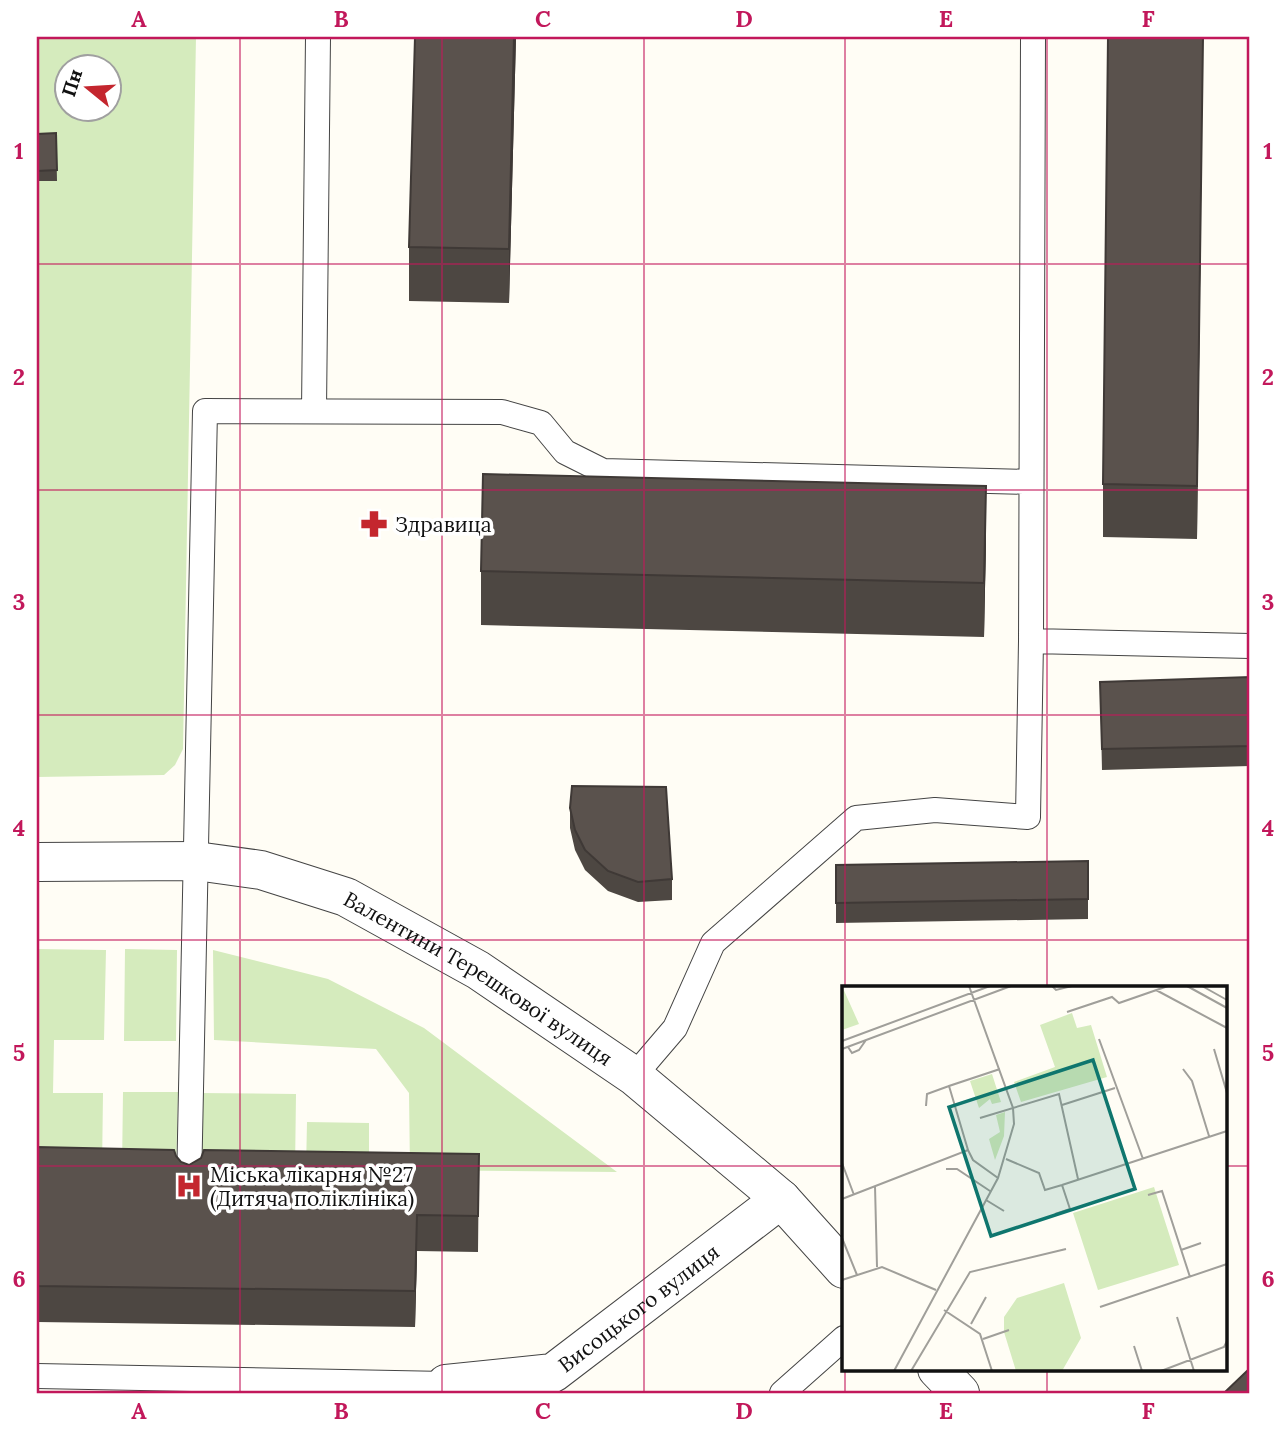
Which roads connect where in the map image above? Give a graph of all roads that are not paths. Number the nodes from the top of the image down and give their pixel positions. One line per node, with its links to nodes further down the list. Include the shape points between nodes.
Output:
1 (318, 37): 3 (lane)
2 (1033, 37): 4 (lane)
3 (314, 410): 4 (lane, via 502,412 541,423 565,452 603,471); 7 (lane, via 205,411)
4 (1031, 482): 5 (lane)
5 (1031, 641): 6 (lane); 9 (lane, via 1028,817 935,810 856,818 713,943 675,1028)
6 (1250, 646)
7 (196, 860): 8 (street, Валентини Терешкової вулиця); 9 (street, Валентини Терешкової вулиця, via 261,870 346,897 478,970); 10 (lane)
8 (37, 862)
9 (634, 1076): 11 (street, Валентини Терешкової вулиця)
10 (189, 1186)
11 (781, 1199): 12 (street, Валентини Терешкової вулиця); 15 (street, Висоцького вулиця, via 553,1373)
12 (842, 1267)
13 (842, 1340): 16 (lane)
14 (37, 1376): 15 (lane)
15 (446, 1389)
16 (782, 1393)

